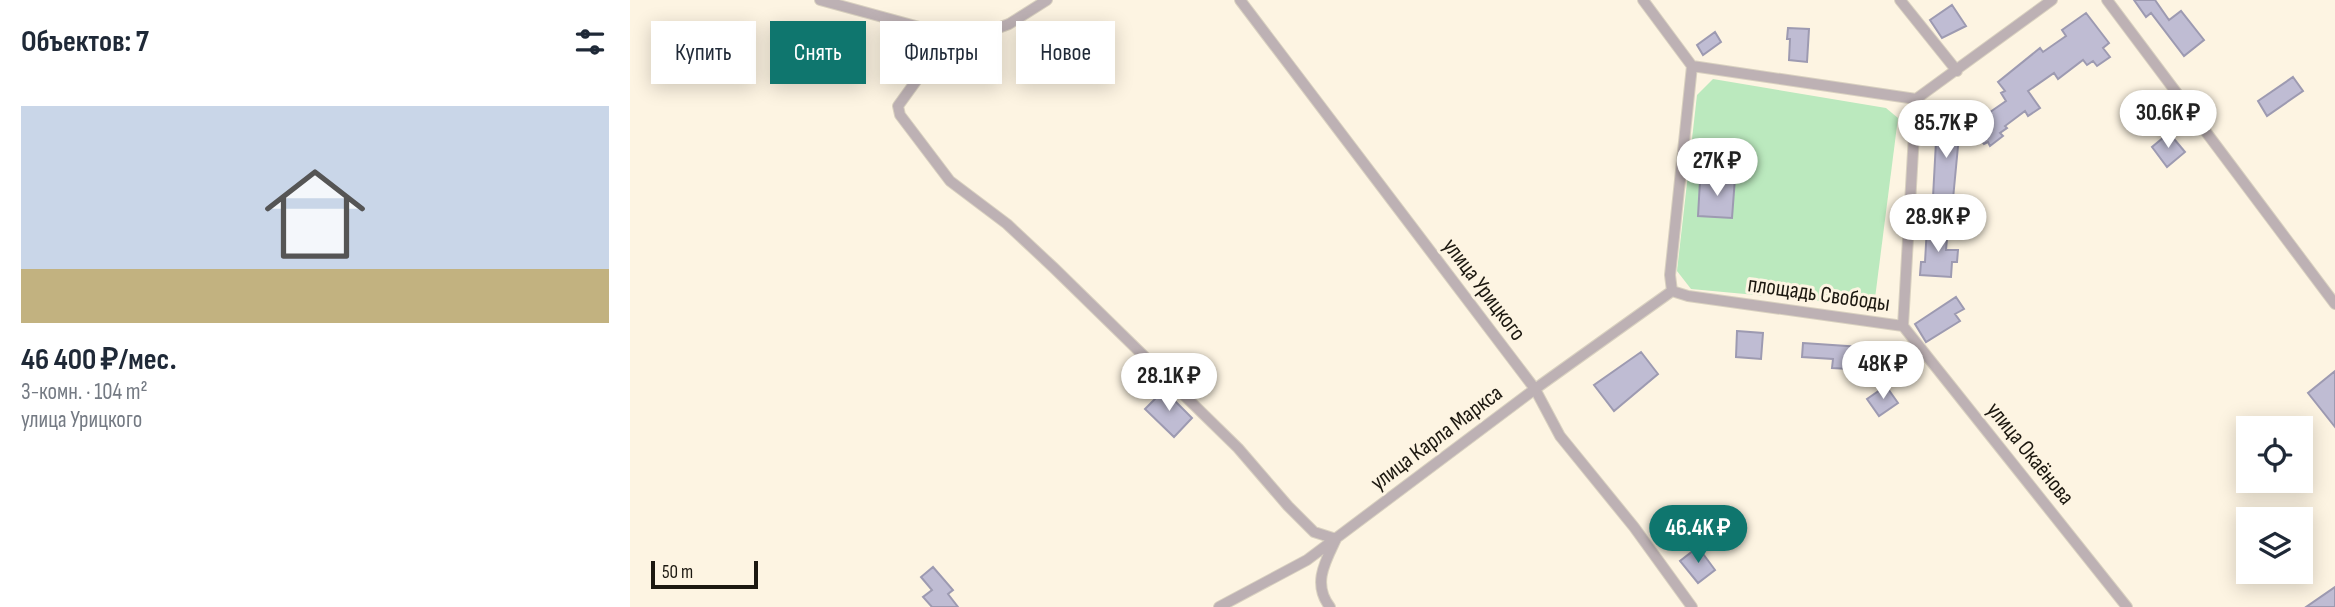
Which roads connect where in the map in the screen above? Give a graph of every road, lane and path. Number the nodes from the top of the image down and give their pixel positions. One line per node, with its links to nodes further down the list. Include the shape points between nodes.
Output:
1 (820, 0): 8 (street)
2 (1048, 0): 9 (street)
3 (1240, 0): 17 (street, улица Урицкого)
4 (1643, 0): 10 (street)
5 (1900, 0): 11 (street)
6 (2052, 0): 11 (street)
7 (2107, 0): 15 (street)
8 (895, 21)
9 (1002, 27)
10 (1692, 66): 13 (street); 14 (street)
11 (1957, 71): 13 (street)
12 (914, 84): 18 (street, via 898,106 900,115 950,181 1007,223 1238,448 1314,532)
13 (1916, 99): 16 (street, площадь Свободы)
14 (1672, 291): 16 (street, площадь Свободы); 17 (street, улица Карла Маркса)
15 (2335, 304)
16 (1903, 326): 22 (street, улица Окаёнова)
17 (1535, 389): 18 (street, улица Карла Маркса); 21 (street, улица Урицкого, via 1560,436)
18 (1336, 539): 19 (street, улица Карла Маркса, via 1307,560); 20 (street, via 1320,579)
19 (1219, 607)
20 (1330, 607)
21 (1692, 607)
22 (2127, 607)

